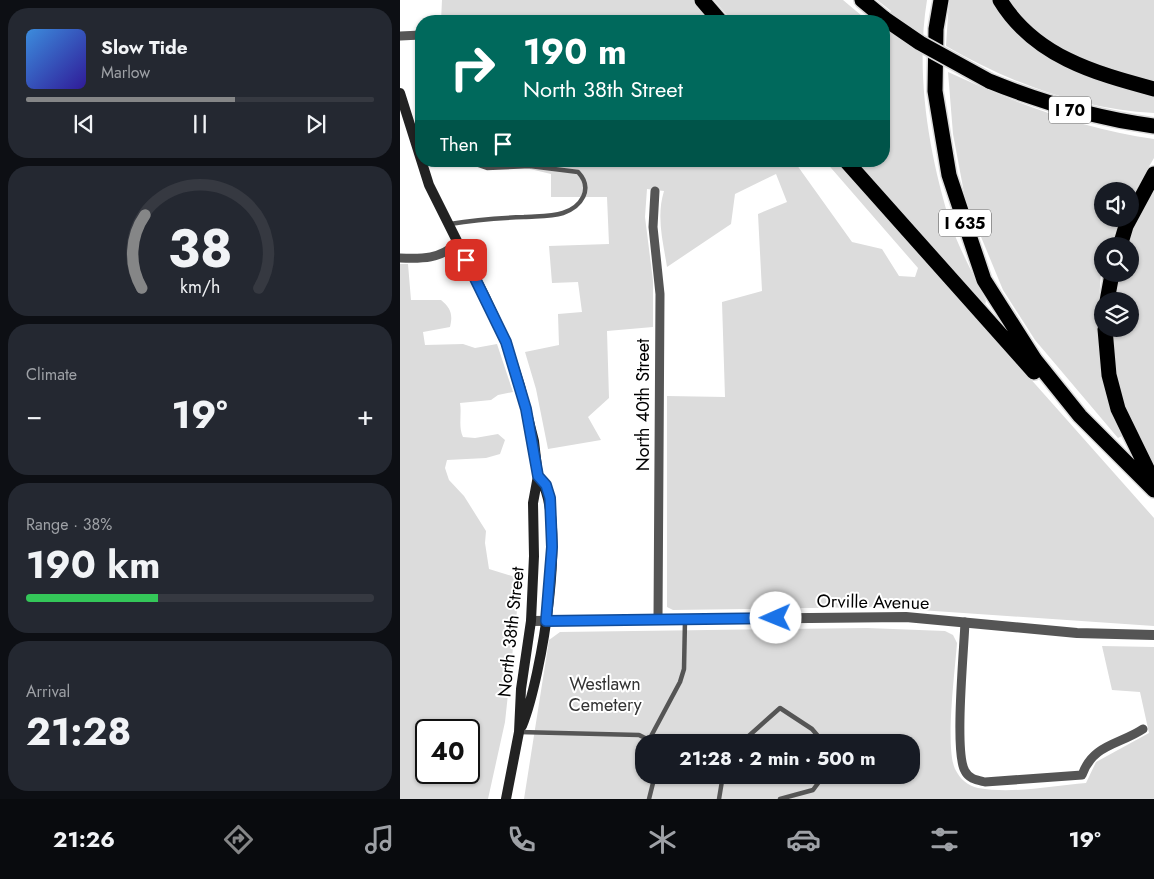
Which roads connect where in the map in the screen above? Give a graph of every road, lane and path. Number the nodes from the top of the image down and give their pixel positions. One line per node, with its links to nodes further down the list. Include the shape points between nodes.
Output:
1 (702, 0): 5 (highway)
2 (862, 0): 6 (highway, I 70, bridge)
3 (941, 0): 26 (highway, I 635, via 936,29 935,91 949,175 984,280 1035,360)
4 (1000, 0): 10 (highway, via 1028,35 1061,58 1094,72)
5 (715, 15)
6 (880, 15)
7 (890, 22): 12 (highway, I 70, bridge, via 989,81 1058,107)
8 (415, 35): 9 (street)
9 (400, 36)
10 (1154, 89)
11 (400, 93): 13 (main road, North 38th Street)
12 (1154, 126)
13 (415, 133)
14 (425, 167): 21 (main road, North 38th Street, via 429,185)
15 (485, 167): 16 (lane)
16 (509, 167)
17 (538, 167): 21 (lane, via 578,172 585,187 585,197 563,213)
18 (851, 167): 26 (highway, via 1027,364)
19 (1153, 175): 22 (highway)
20 (655, 191): 30 (street, North 40th Street, via 653,227 660,294)
21 (448, 224): 23 (main road, North 38th Street)
22 (1123, 237)
23 (457, 243): 24 (street, via 438,256); 27 (main road, North 38th Street, via 506,342 526,409)
24 (400, 258)
25 (1107, 337): 28 (highway, via 1110,375 1118,409)
26 (1080, 416): 29 (highway, I 635)
27 (538, 476): 32 (main road, North 38th Street, via 533,502); 33 (main road, North 38th Street, via 546,485 552,519)
28 (1154, 483)
29 (1154, 490)
30 (658, 619): 31 (street, Orville Avenue); 33 (street, Orville Avenue)
31 (685, 619): 34 (street, Orville Avenue, via 849,616); 38 (lane, via 684,669)
32 (531, 621): 33 (street, Orville Avenue); 37 (main road, North 38th Street, via 521,689)
33 (546, 621): 37 (main road, North 38th Street, via 532,694)
34 (965, 622): 35 (street, Orville Avenue, via 1077,633); 36 (street, via 960,745 964,770 974,779 985,782 1082,775 1090,758 1097,752)
35 (1154, 635)
36 (1143, 729)
37 (519, 732): 41 (lane); 45 (main road, North 38th Street)
38 (654, 734)
39 (751, 734): 40 (lane, via 780,708)
40 (816, 734)
41 (635, 736)
42 (653, 784): 46 (lane)
43 (722, 784): 47 (lane)
44 (817, 784): 48 (lane, via 813,790)
45 (506, 799)
46 (649, 799)
47 (719, 799)
48 (780, 799)

